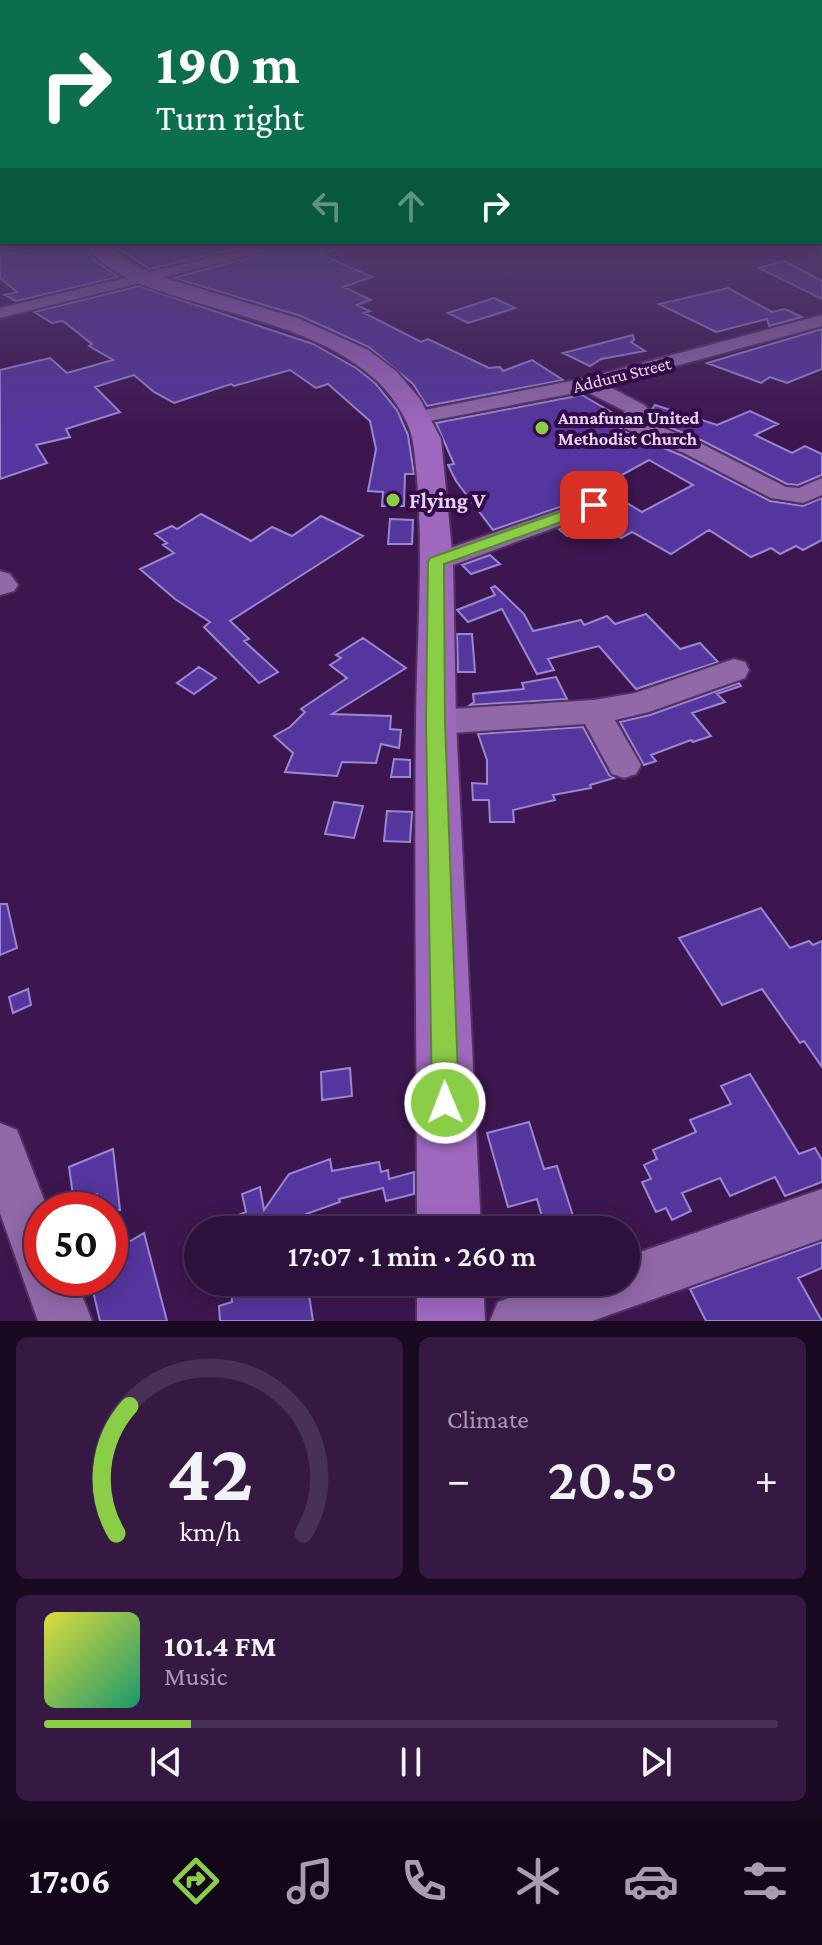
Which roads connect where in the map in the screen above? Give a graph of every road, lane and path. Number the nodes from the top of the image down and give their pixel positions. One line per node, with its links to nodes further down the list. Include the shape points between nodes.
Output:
1 (30, 306): 3 (street)
2 (229, 306): 6 (main road, via 360,353 398,385)
3 (0, 313)
4 (822, 320): 5 (street, Adduru Street)
5 (588, 384): 6 (street, Adduru Street); 7 (street, via 637,409 632,423 780,493 803,496)
6 (419, 417): 9 (main road, via 427,439)
7 (822, 485)
8 (594, 505): 9 (street)
9 (436, 562): 12 (main road)
10 (734, 670): 11 (street, via 638,704)
11 (594, 712): 12 (street); 13 (street)
12 (436, 722): 17 (main road)
13 (624, 765)
14 (0, 1147): 15 (street)
15 (24, 1211)
16 (822, 1214): 22 (street)
17 (449, 1216)
18 (56, 1296): 20 (street)
19 (450, 1296): 21 (main road)
20 (65, 1321)
21 (451, 1321)
22 (517, 1321)

